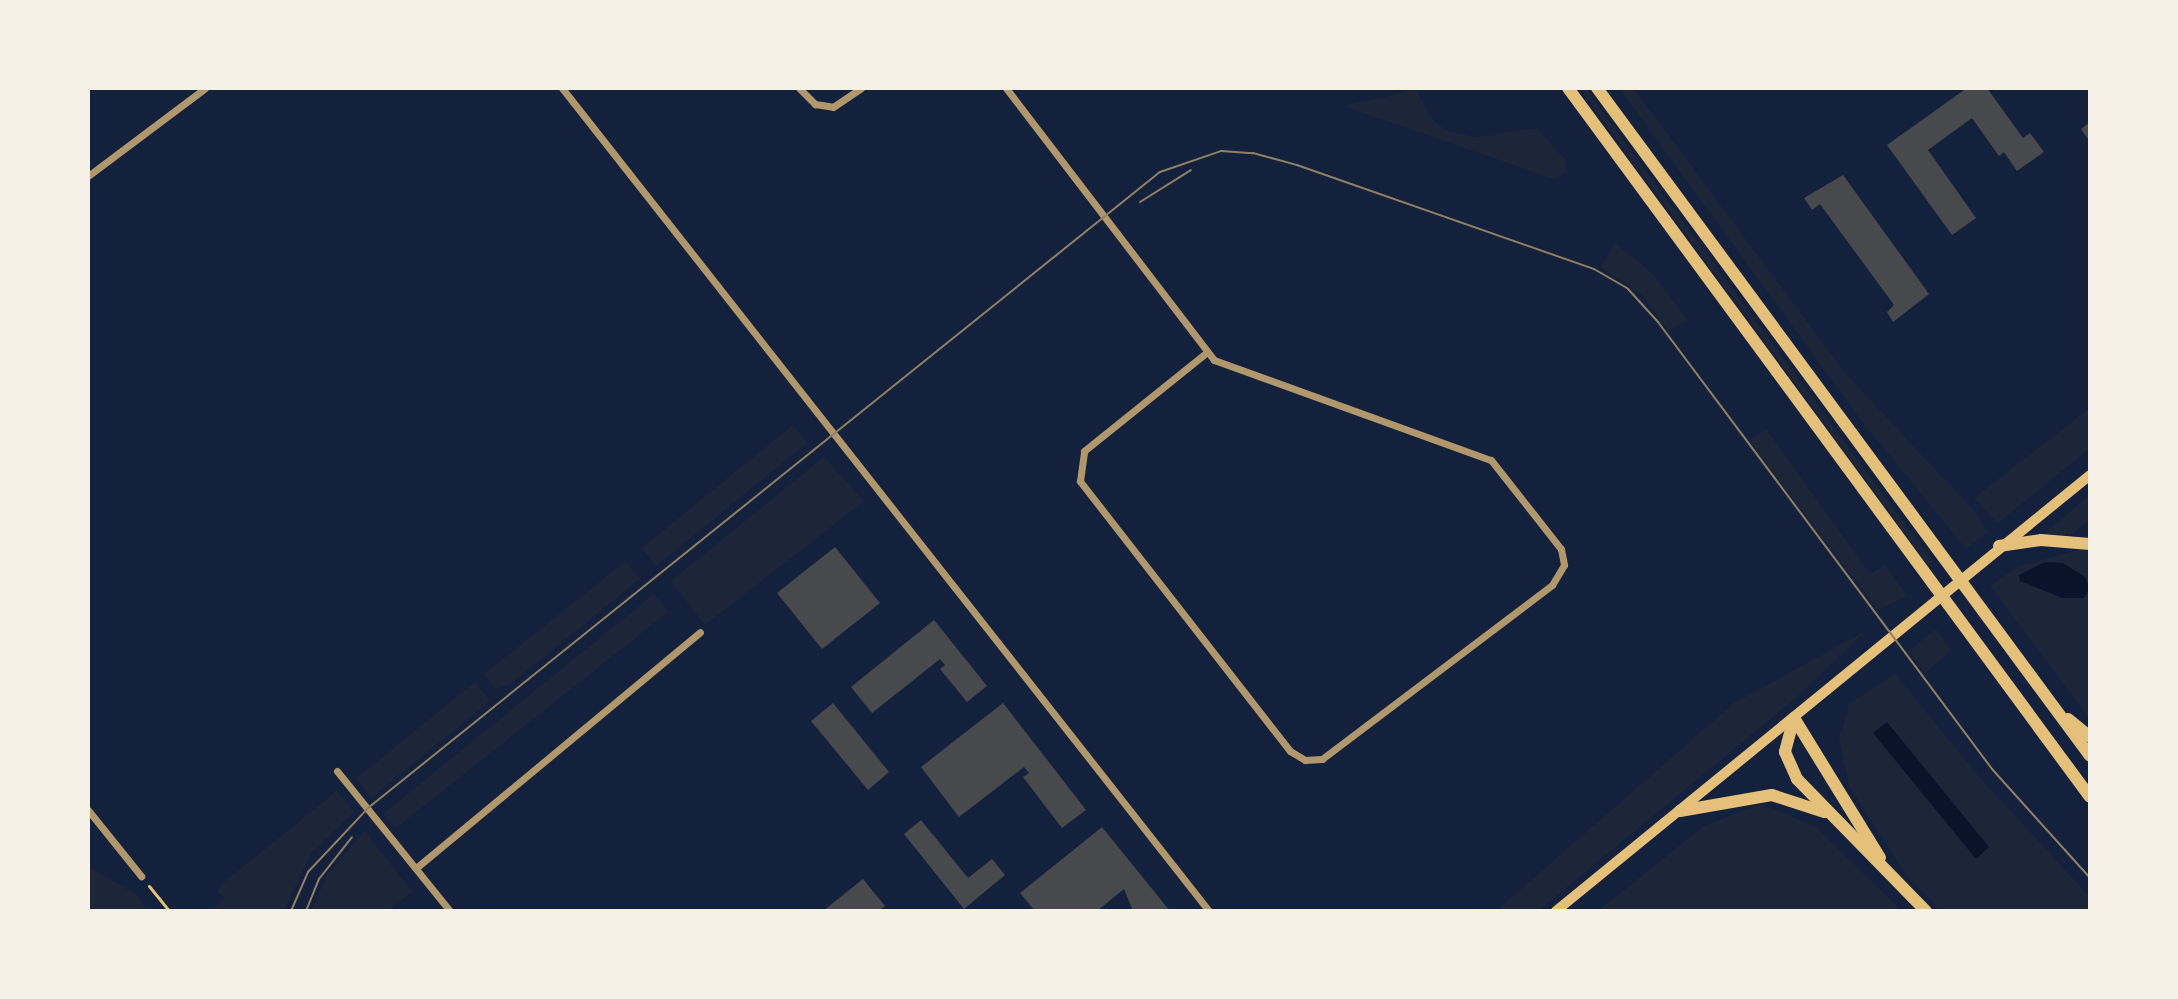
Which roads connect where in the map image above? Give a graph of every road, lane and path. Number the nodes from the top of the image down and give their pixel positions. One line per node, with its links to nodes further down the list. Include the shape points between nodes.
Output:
1 (205, 88): 8 (street)
2 (562, 88): 28 (street)
3 (799, 88): 4 (street, via 815,104 833,107)
4 (861, 88)
5 (1006, 88): 9 (street)
6 (1568, 88): 19 (highway)
7 (1597, 88): 14 (highway)
8 (88, 176)
9 (1207, 352): 9 (street, via 1219,364 1491,460 1556,540 1563,557 1552,585 1322,759 1305,760 1290,751 1080,481 1084,451)
10 (2090, 475): 12 (main road)
11 (2090, 544): 12 (highway, via 2041,540)
12 (1999, 546): 15 (main road)
13 (700, 632): 23 (street)
14 (2050, 704): 16 (highway); 17 (highway)
15 (1794, 718): 21 (main road); 22 (highway, via 1786,758); 24 (highway)
16 (2090, 737)
17 (2090, 756)
18 (337, 771): 23 (street)
19 (2090, 797)
20 (88, 810): 25 (street)
21 (1680, 811): 22 (highway, via 1772,795); 29 (main road)
22 (1827, 813): 24 (highway)
23 (416, 868): 27 (street)
24 (1887, 870): 30 (highway)
25 (141, 876): 26 (path)
26 (169, 911)
27 (450, 911)
28 (1209, 911)
29 (1556, 911)
30 (1926, 911)

